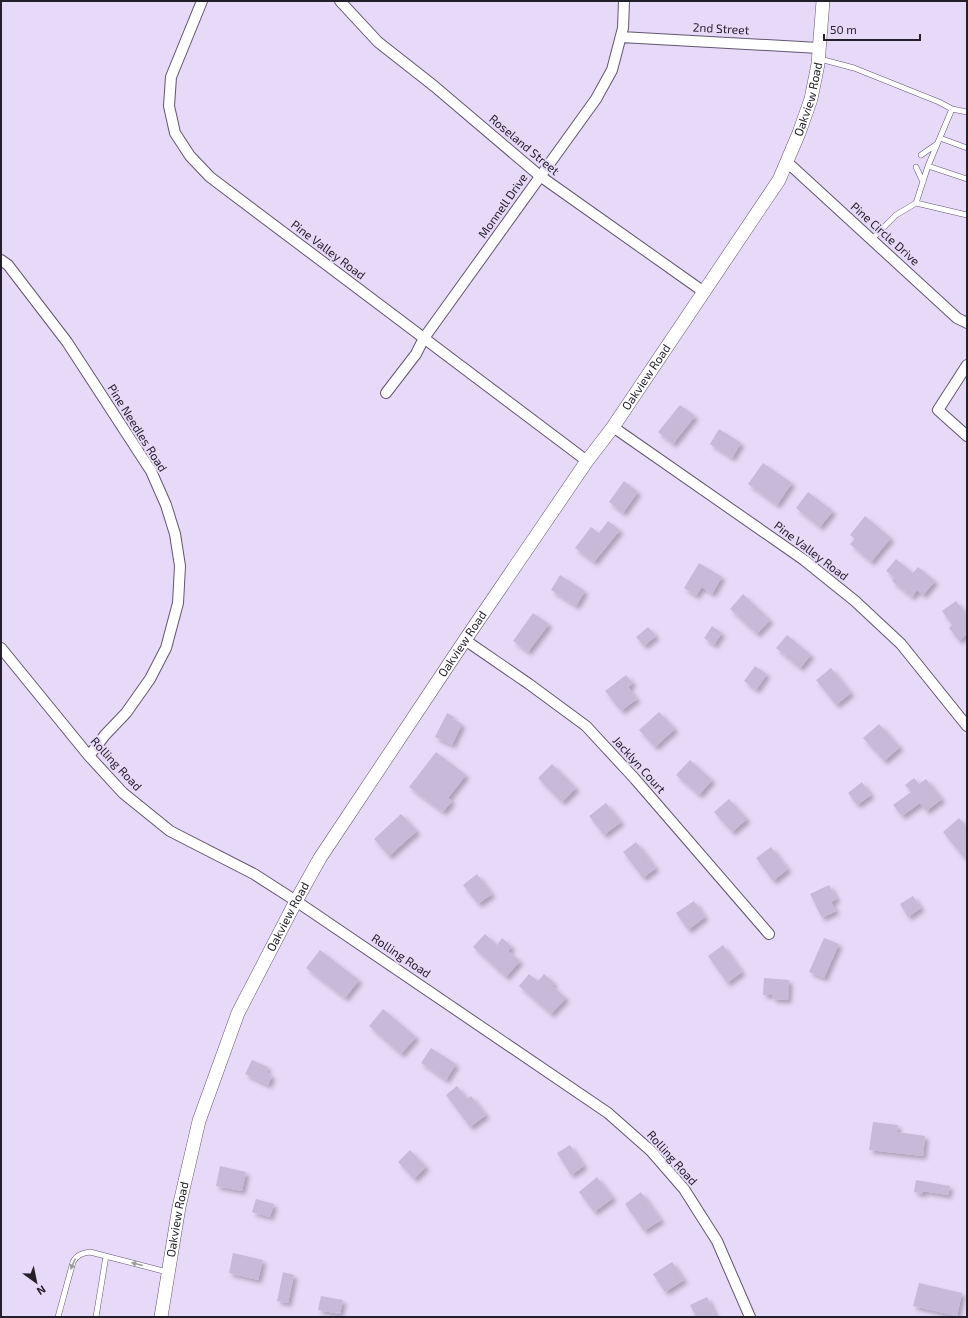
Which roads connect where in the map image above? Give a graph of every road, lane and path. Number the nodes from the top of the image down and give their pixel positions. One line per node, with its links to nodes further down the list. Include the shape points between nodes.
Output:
1 (202, 1): 25 (street, Pine Valley Road, via 171,77 169,106 174,133 190,156 210,177)
2 (340, 1): 16 (street, Roseland Street, via 378,42)
3 (624, 1): 5 (street, Monnell Drive)
4 (823, 1): 6 (street, Oakview Road)
5 (621, 37): 6 (street, 2nd Street); 16 (street, Monnell Drive, via 612,70 596,99)
6 (819, 53): 7 (lane); 13 (street, Oakview Road, via 811,99)
7 (952, 109): 8 (lane); 9 (lane)
8 (967, 112)
9 (940, 138): 10 (lane); 11 (lane)
10 (937, 144): 12 (lane); 14 (lane)
11 (967, 148)
12 (921, 155)
13 (786, 162): 21 (street, Pine Circle Drive); 23 (street, Oakview Road, via 778,180)
14 (928, 166): 17 (lane); 18 (lane)
15 (916, 168): 18 (lane)
16 (540, 176): 23 (street, Roseland Street); 25 (street, Monnell Drive)
17 (967, 180)
18 (923, 182): 19 (lane)
19 (916, 203): 20 (lane); 21 (lane, via 896,215)
20 (967, 215)
21 (871, 240): 24 (street, Pine Circle Drive, via 957,318)
22 (1, 260): 34 (street, Pine Needles Road, via 8,265 67,342 151,471 175,534 180,566 178,603 166,648 150,678 126,713)
23 (704, 292): 28 (street, Oakview Road)
24 (967, 323)
25 (424, 338): 27 (street, Monnell Drive, via 416,354); 30 (street, Pine Valley Road)
26 (967, 365): 29 (street, via 938,410)
27 (386, 393)
28 (613, 427): 30 (street, Oakview Road); 33 (street, Pine Valley Road, via 804,560 855,601 901,644)
29 (967, 436)
30 (587, 460): 31 (street, Oakview Road)
31 (465, 640): 35 (street, Oakview Road, via 320,858); 36 (street, Jacklyn Court, via 586,726)
32 (1, 648): 34 (street, Rolling Road)
33 (967, 726)
34 (89, 756): 35 (street, Rolling Road, via 123,793 170,831 254,874)
35 (296, 901): 38 (street, Oakview Road, via 238,1013 200,1121 179,1207); 42 (street, Rolling Road, via 608,1113 649,1149 684,1189 717,1241)
36 (769, 934)
37 (106, 1256): 38 (lane, one-way to 37); 39 (lane, one-way to 39, via 90,1252 77,1256 68,1278); 40 (lane)
38 (168, 1272): 41 (street, Oakview Road)
39 (58, 1317)
40 (96, 1317)
41 (161, 1317)
42 (750, 1317)

